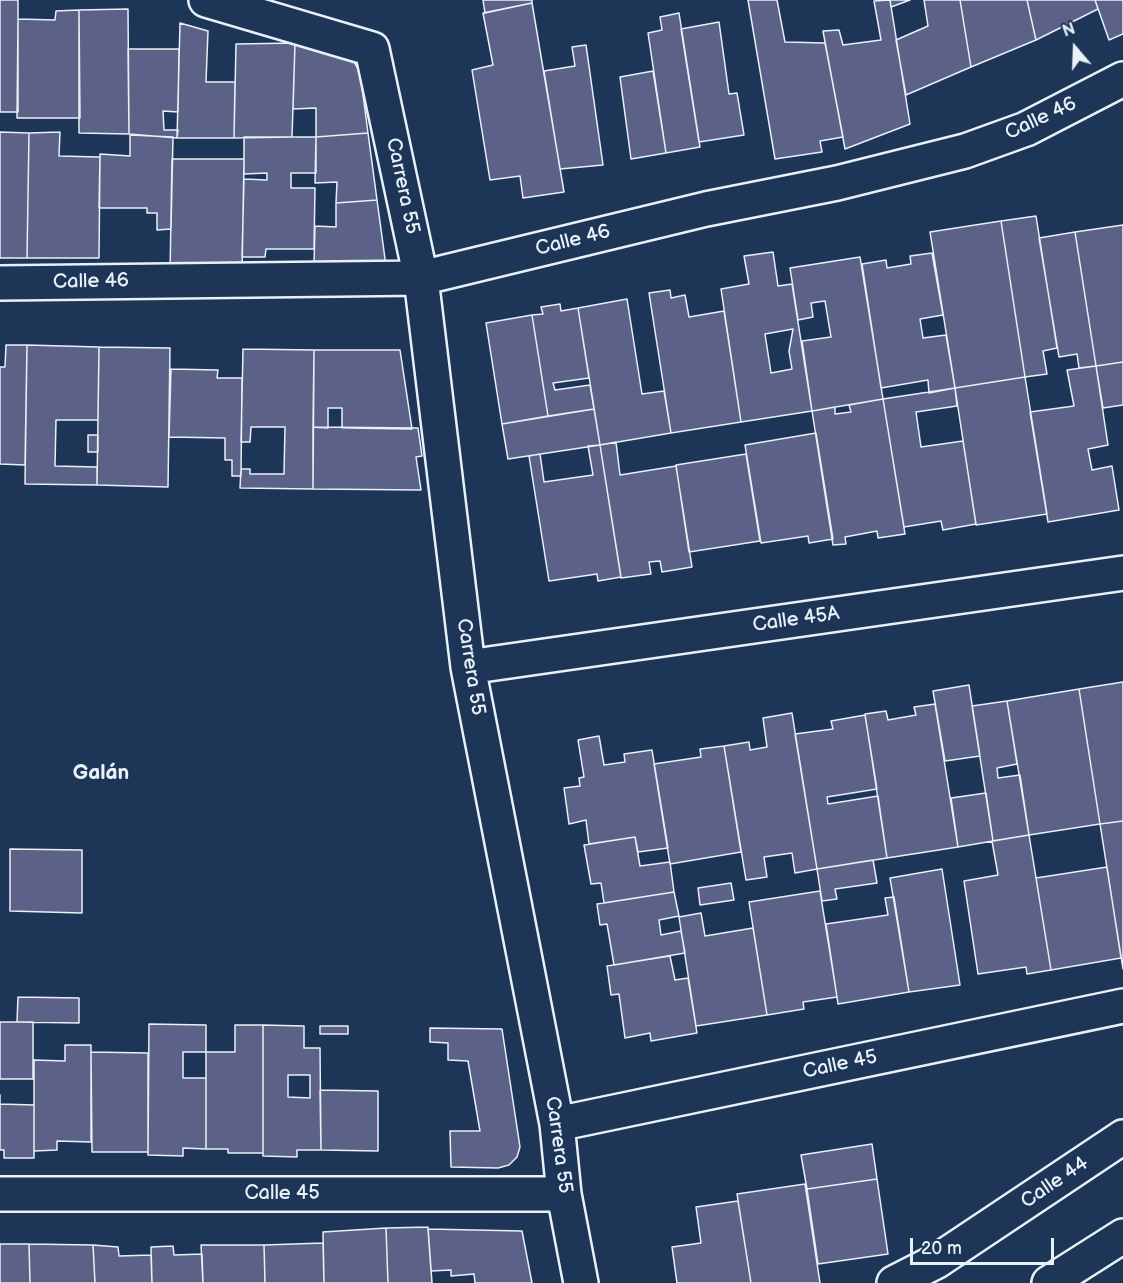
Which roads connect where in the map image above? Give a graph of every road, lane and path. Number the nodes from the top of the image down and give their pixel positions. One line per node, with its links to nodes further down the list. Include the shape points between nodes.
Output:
1 (206, 0): 3 (street, Carrera 55, via 372,49)
2 (1123, 79): 3 (street, Calle 46, via 1026,129 965,151)
3 (421, 278): 4 (street, Calle 46); 6 (street, Carrera 55)
4 (0, 284)
5 (1123, 573): 6 (street, Calle 45A)
6 (468, 667): 8 (street, Carrera 55)
7 (1123, 1006): 8 (street, Calle 45)
8 (557, 1124): 11 (street, Carrera 55)
9 (1123, 1137): 14 (street, Calle 44, via 937,1261)
10 (0, 1194): 11 (street, Calle 45)
11 (564, 1194): 13 (street, Carrera 55)
12 (1123, 1236): 15 (street)
13 (581, 1283)
14 (894, 1283)
15 (1049, 1283)

